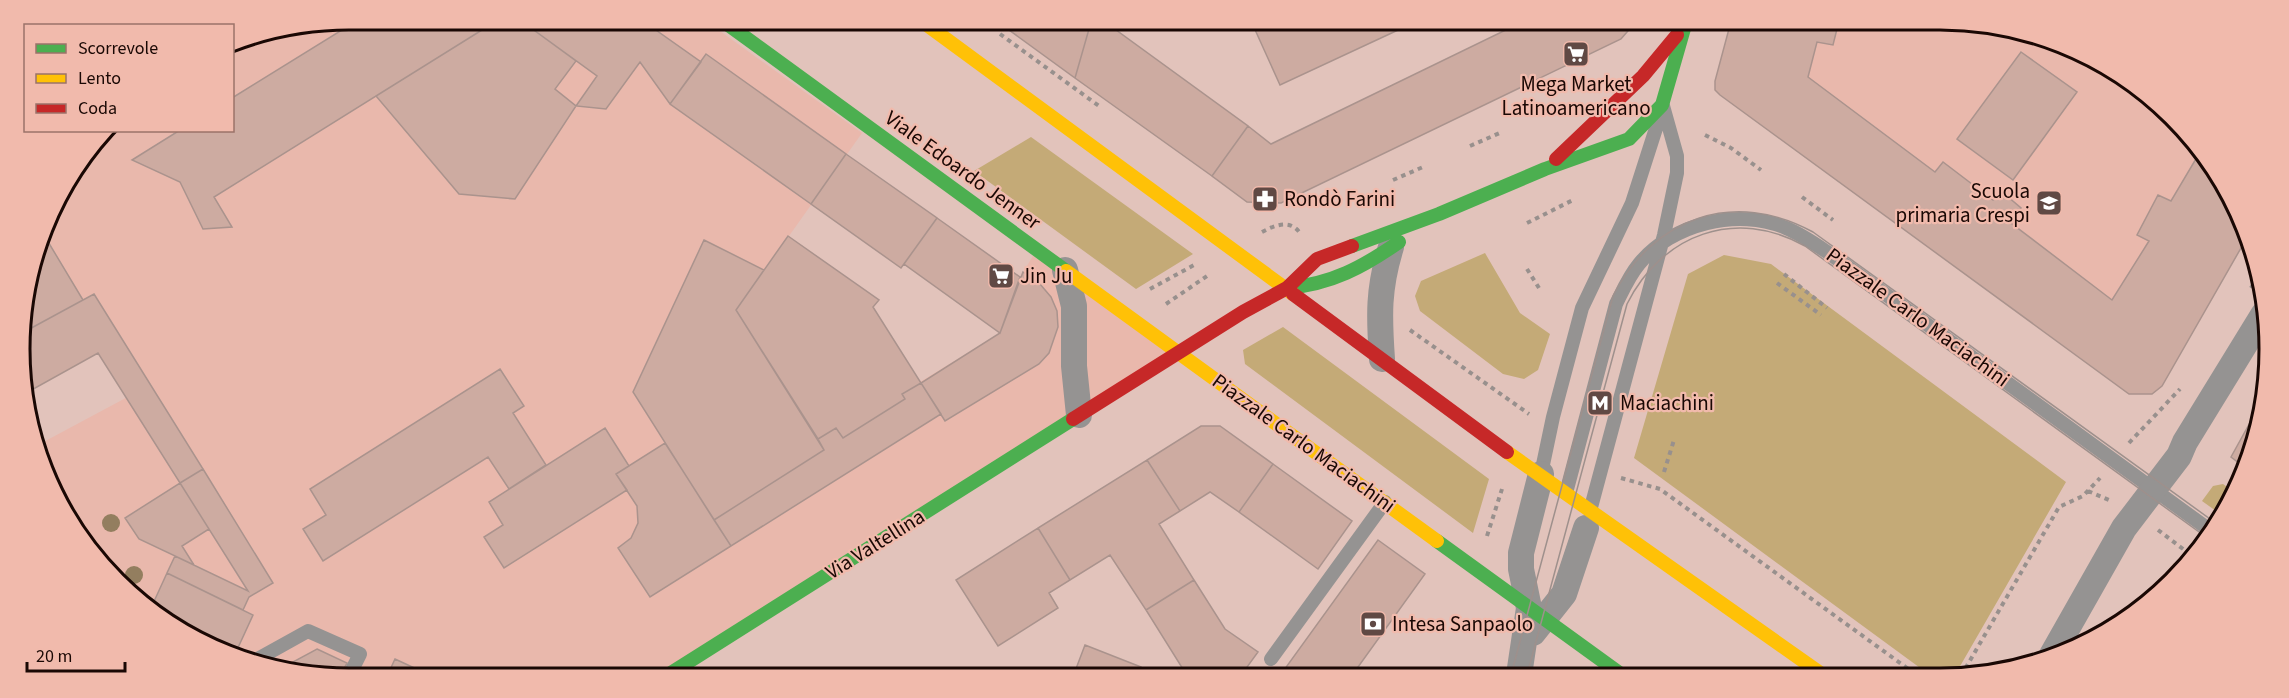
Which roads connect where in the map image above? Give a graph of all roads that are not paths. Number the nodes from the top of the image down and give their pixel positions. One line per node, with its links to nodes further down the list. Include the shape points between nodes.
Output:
1 (735, 30): 10 (main road, Viale Edoardo Jenner)
2 (935, 30): 11 (main road)
3 (1682, 30): 6 (main road, via 1643,76)
4 (1684, 30): 5 (main road)
5 (1662, 105): 6 (main road, via 1629,139); 8 (lane, via 1677,164); 16 (lane, via 1632,203 1582,308)
6 (1545, 169): 7 (main road)
7 (1438, 214): 9 (main road); 11 (main road, via 1317,259)
8 (1661, 244): 17 (lane, Piazzale Carlo Maciachini, via 1693,227 1732,219 1760,220 1784,227 1833,256); 18 (lane, Piazzale Carlo Maciachini, via 1625,283 1616,304); 20 (lane)
9 (1391, 247): 11 (main road, via 1337,281); 14 (street, via 1378,306)
10 (1065, 270): 13 (main road, Viale Edoardo Jenner); 15 (street, via 1074,306)
11 (1287, 288): 13 (main road); 14 (main road)
12 (2258, 324): 17 (street, via 2179,456)
13 (1180, 352): 15 (main road, Via Valtellina); 19 (main road, Piazzale Carlo Maciachini)
14 (1382, 359): 16 (main road)
15 (1079, 415): 25 (main road, Via Valtellina)
16 (1541, 474): 18 (main road); 22 (street, via 1521,553 1521,569)
17 (2154, 488): 21 (lane, Piazzale Carlo Maciachini); 23 (street, via 2124,528)
18 (1566, 493): 20 (main road)
19 (1385, 501): 22 (main road, Piazzale Carlo Maciachini); 26 (lane)
20 (1588, 519): 22 (street, via 1568,586); 32 (main road)
21 (2205, 526)
22 (1536, 613): 30 (street); 31 (main road, Piazzale Carlo Maciachini)
23 (2057, 646)
24 (262, 656): 27 (lane, via 308,631 360,654)
25 (696, 657): 28 (main road, Via Valtellina); 29 (lane)
26 (1271, 659)
27 (353, 668)
28 (679, 668)
29 (703, 668)
30 (1521, 668)
31 (1612, 668)
32 (1812, 668)

